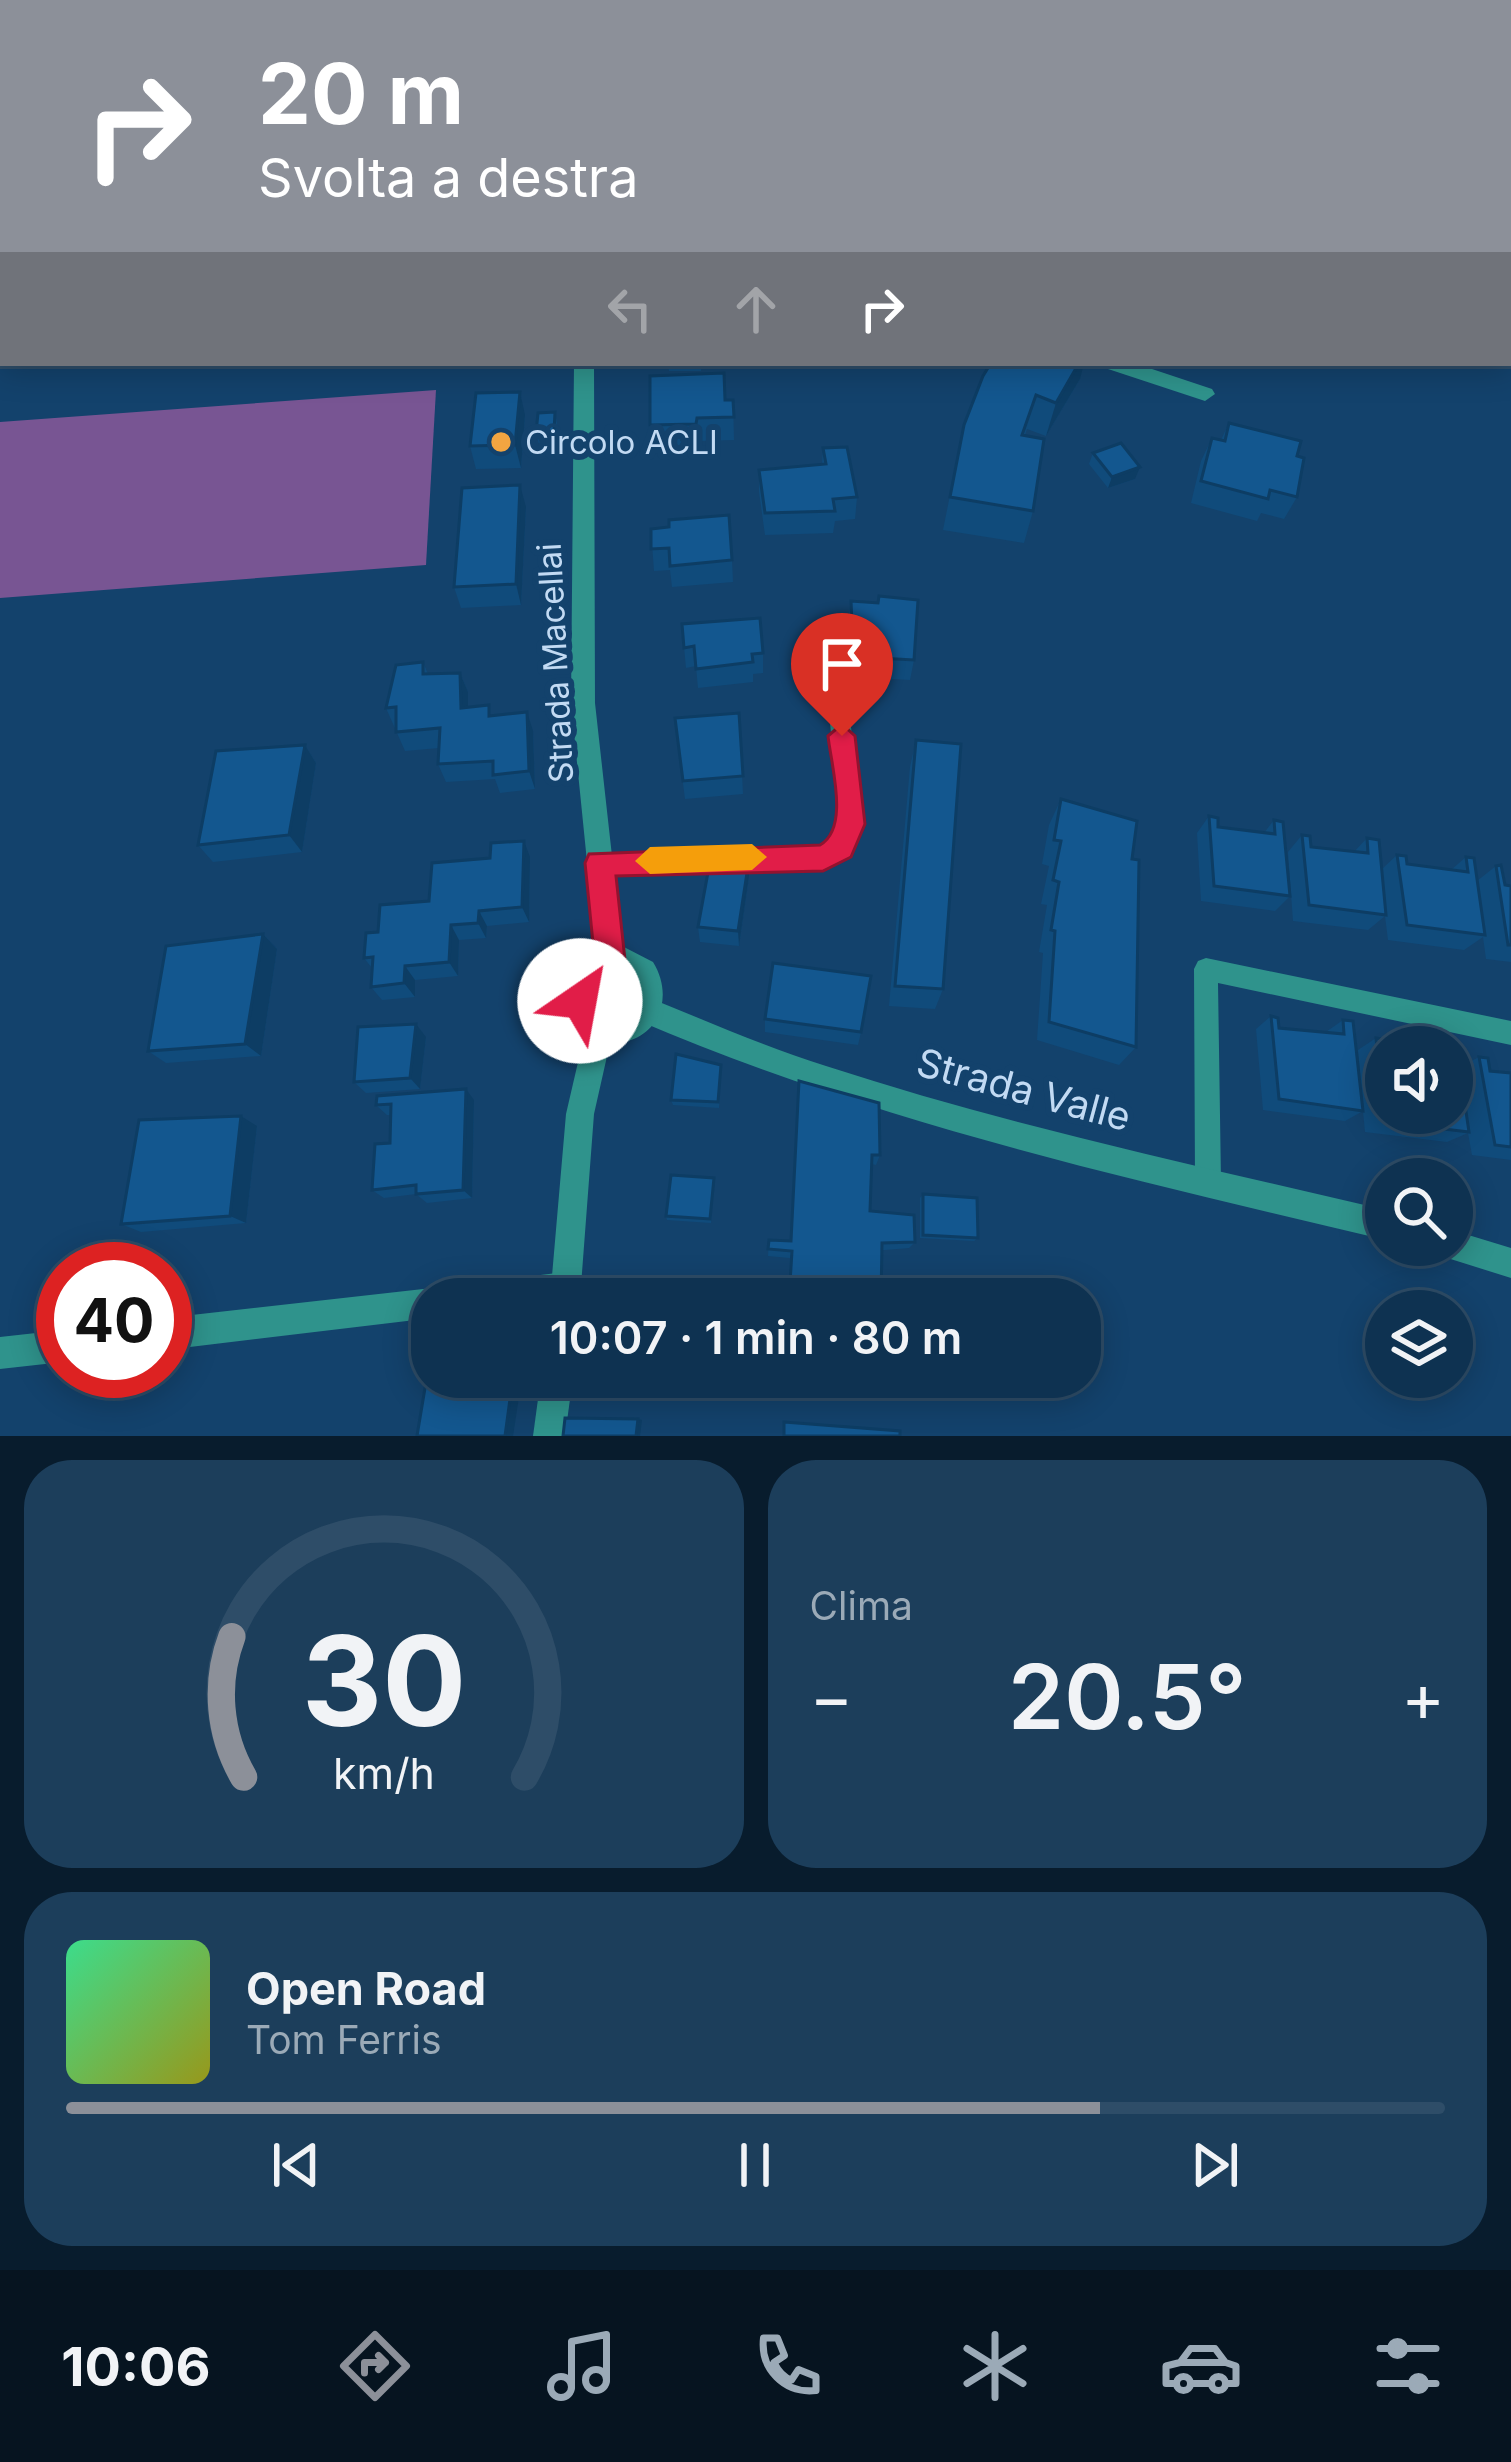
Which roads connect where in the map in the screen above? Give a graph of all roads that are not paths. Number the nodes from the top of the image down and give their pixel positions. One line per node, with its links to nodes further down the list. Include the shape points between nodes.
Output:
1 (584, 366): 5 (street, Strada Macellai, via 580,626)
2 (1121, 366): 3 (street)
3 (1205, 394)
4 (837, 692): 5 (lane, via 851,824 841,848 823,858)
5 (600, 863): 6 (street, Strada Macellai)
6 (610, 960): 7 (street, via 627,959 646,973 653,994); 8 (street, via 592,968 580,989 584,1012)
7 (647, 1010): 8 (street, via 624,1028); 10 (street, Strada Valle, via 756,1058)
8 (600, 1027): 14 (street, via 580,1114)
9 (1511, 1033): 10 (lane, via 1206,969)
10 (1208, 1182): 11 (street, Strada Valle)
11 (1365, 1220)
12 (1473, 1251): 13 (street)
13 (1511, 1263)
14 (566, 1278)
15 (411, 1305): 16 (street)
16 (192, 1331)
17 (36, 1349): 18 (street)
18 (0, 1354)
19 (554, 1398): 20 (street)
20 (549, 1436)

